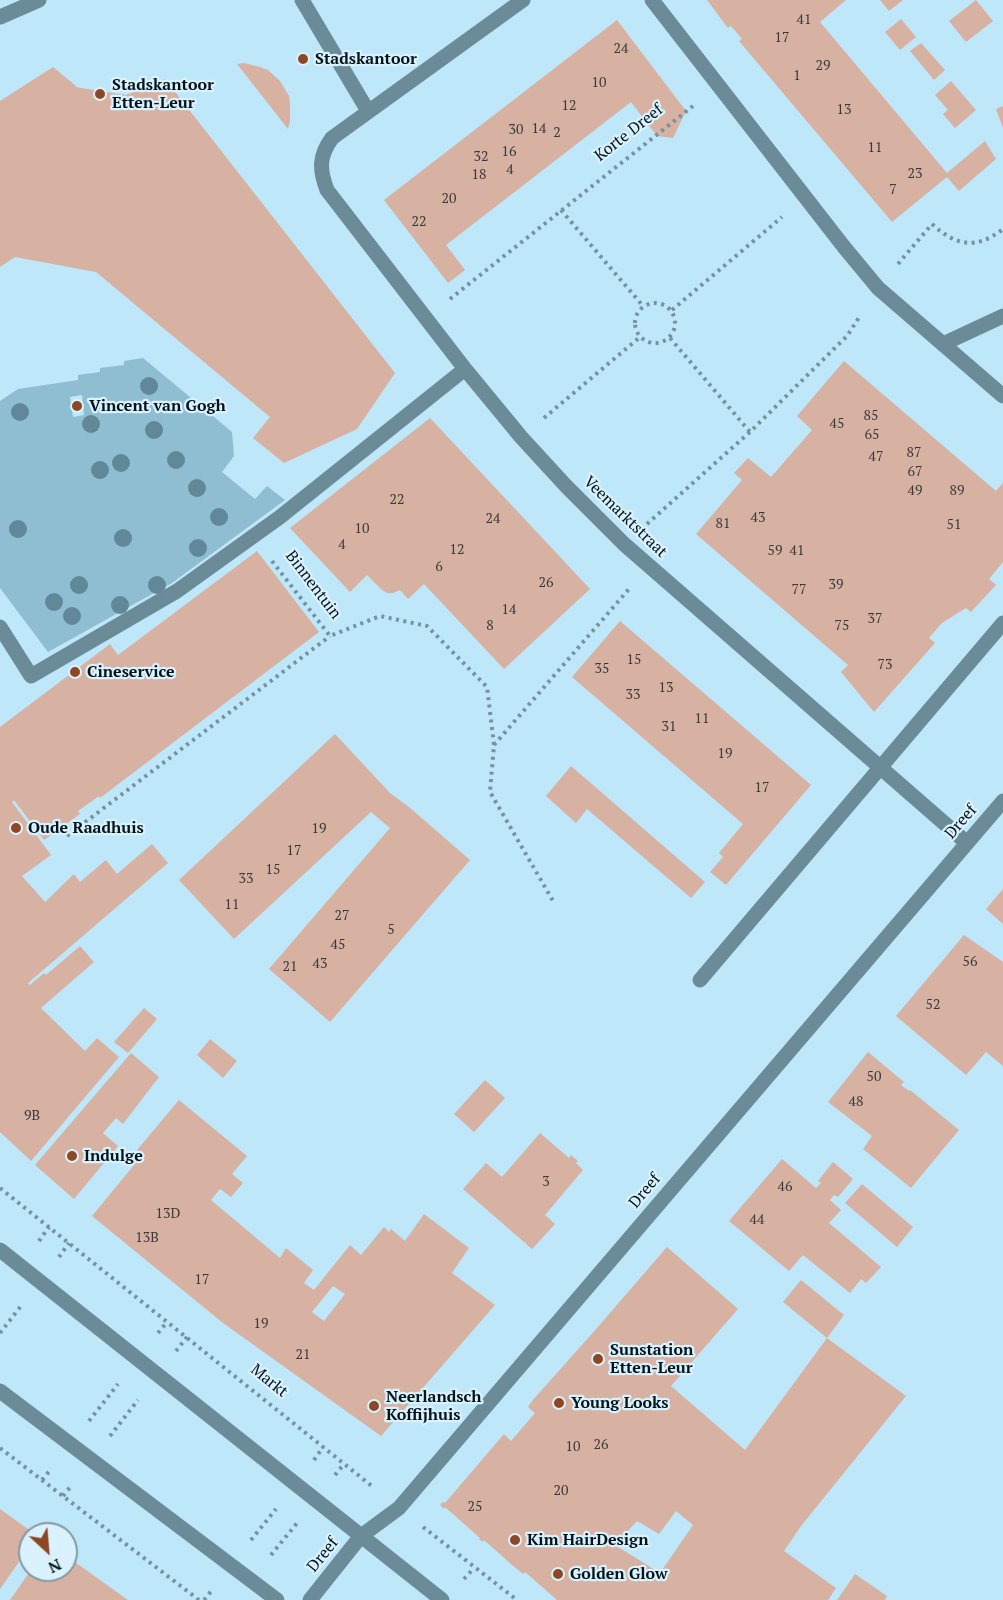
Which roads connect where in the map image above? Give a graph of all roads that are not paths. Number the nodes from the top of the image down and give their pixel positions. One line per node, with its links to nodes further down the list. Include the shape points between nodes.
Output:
1 (39, 0): 5 (street)
2 (302, 0): 6 (street)
3 (524, 0): 6 (street)
4 (652, 0): 8 (street, via 878,288)
5 (0, 17)
6 (368, 111): 9 (street, Veemarktstraat, via 332,138 321,164 324,181 332,198)
7 (1003, 316): 8 (street)
8 (943, 344): 10 (street)
9 (465, 369): 12 (street, via 280,517 177,591 31,676); 13 (street, Veemarktstraat, via 521,437 624,544)
10 (1003, 396)
11 (1003, 623): 13 (street)
12 (0, 627)
13 (880, 768): 15 (street, Veemarktstraat); 16 (street)
14 (1003, 801): 15 (street, Dreef)
15 (967, 843): 19 (street, Dreef, via 399,1508)
16 (700, 980)
17 (0, 1250): 19 (street)
18 (0, 1391): 20 (street)
19 (361, 1536): 21 (street, Dreef); 22 (street)
20 (277, 1600)
21 (310, 1600)
22 (442, 1600)

